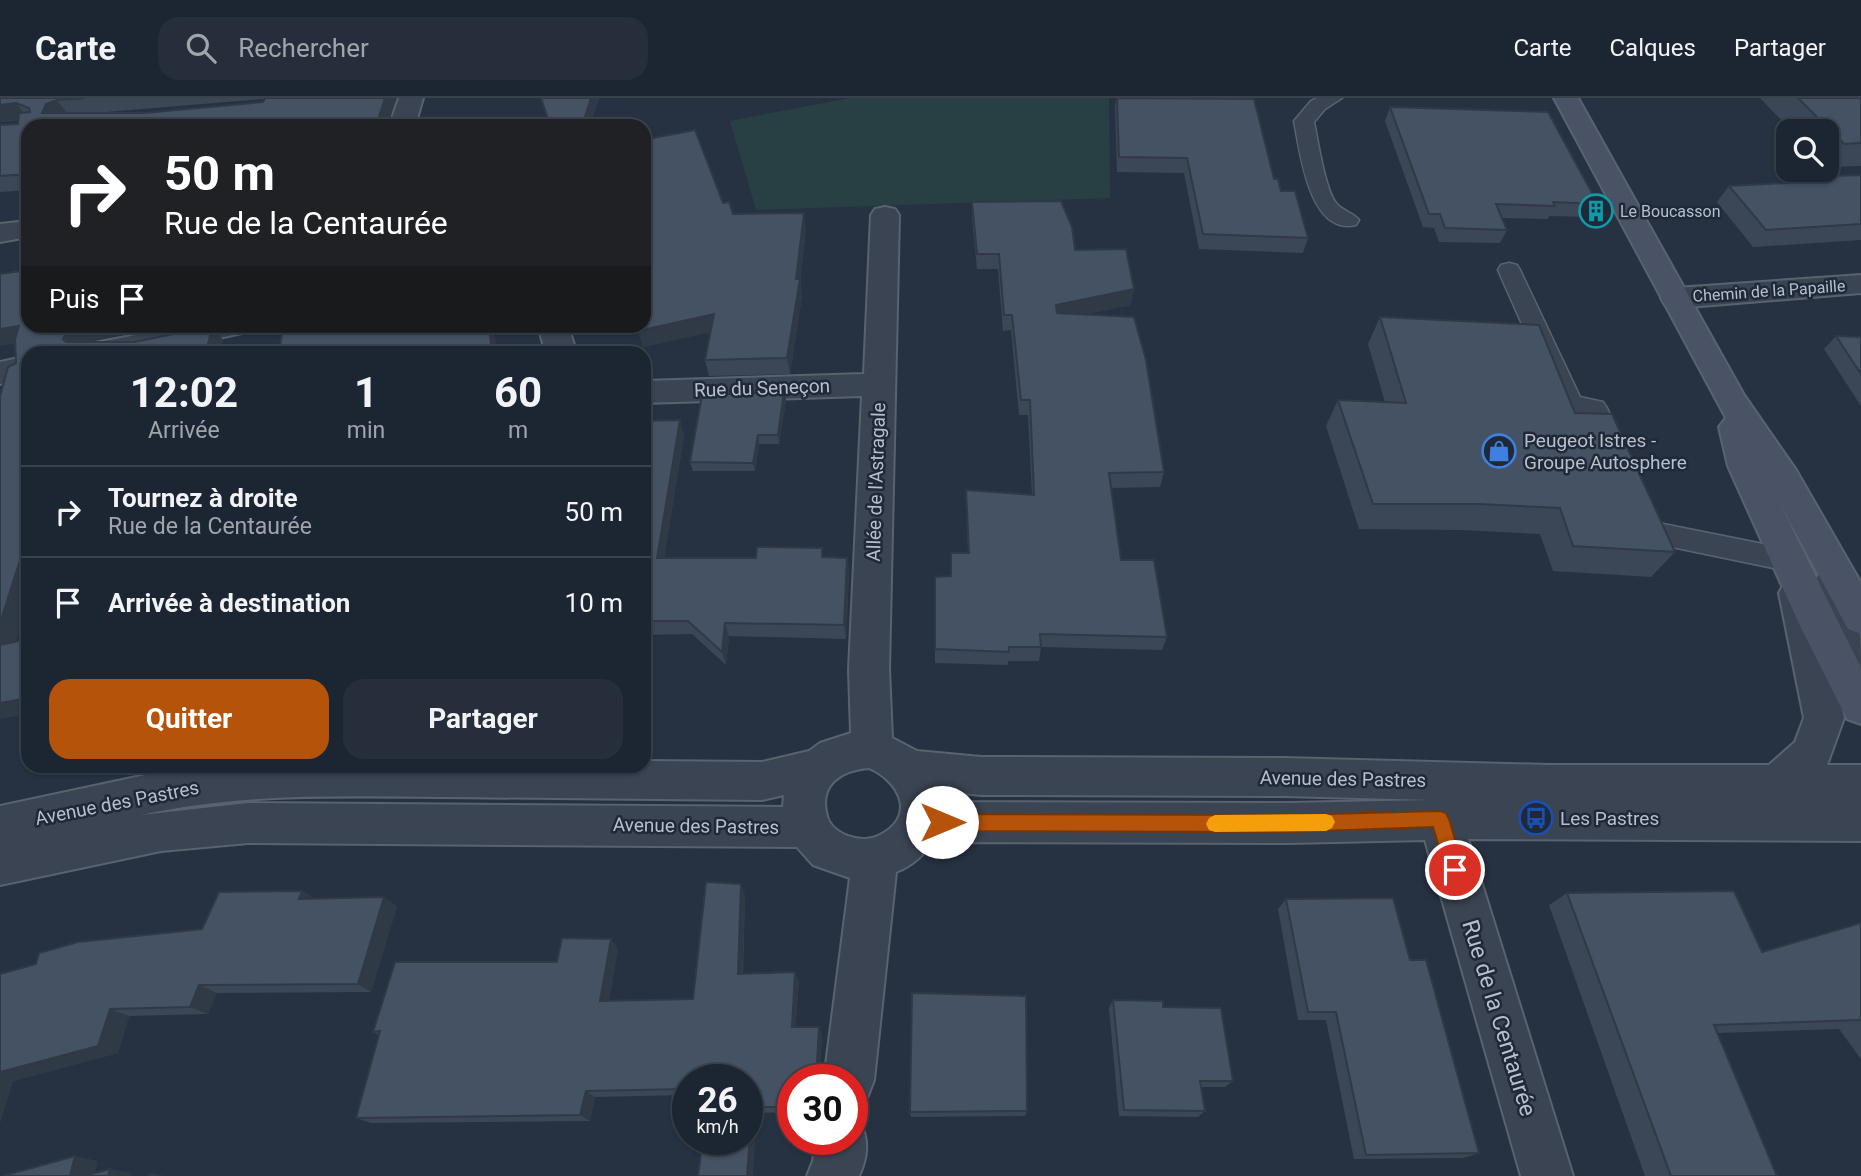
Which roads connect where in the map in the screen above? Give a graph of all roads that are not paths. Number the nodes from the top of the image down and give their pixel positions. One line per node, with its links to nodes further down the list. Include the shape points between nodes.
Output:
1 (411, 98): 4 (street)
2 (1332, 98): 6 (lane, via 1304,121 1327,207)
3 (1566, 98): 11 (main road)
4 (404, 119)
5 (885, 215): 16 (street, Allée de l'Astragale)
6 (1348, 220)
7 (21, 230): 8 (street)
8 (0, 233)
9 (1508, 270): 19 (lane, via 1571,405 1594,408)
10 (1861, 284): 11 (street, Chemin de la Papaille)
11 (1676, 298): 18 (main road)
12 (197, 333): 13 (street)
13 (133, 346)
14 (21, 368): 15 (street)
15 (0, 373)
16 (880, 384): 17 (street, Rue du Seneçon); 26 (street, Allée de l'Astragale, via 869,669)
17 (651, 392)
18 (1731, 401): 21 (main road, via 1784,479); 22 (main road, via 1745,466)
19 (1621, 470)
20 (1632, 495): 22 (lane, via 1648,532)
21 (1833, 566): 23 (main road); 24 (street, via 1837,596)
22 (1791, 567): 25 (main road); 30 (street, via 1824,718 1811,754)
23 (1861, 618)
24 (1861, 664)
25 (1861, 706)
26 (872, 749): 27 (street, via 835,756); 28 (street, via 891,754)
27 (820, 767): 34 (street, Avenue des Pastres, via 762,781 345,777 251,781 169,789); 35 (street, via 804,796)
28 (910, 769): 30 (street, Avenue des Pastres, via 981,776 1549,784); 33 (street, via 921,790)
29 (1861, 784): 30 (street, Avenue des Pastres)
30 (1781, 802): 31 (street, Avenue des Pastres); 32 (street, Avenue des Pastres); 36 (street, Avenue des Pastres)
31 (1440, 819): 33 (street, Avenue des Pastres); 42 (street, Rue de la Centaurée)
32 (1861, 821)
33 (920, 822): 37 (street, via 893,852)
34 (0, 826)
35 (807, 827): 37 (street, via 835,854); 38 (street, Avenue des Pastres, via 248,823 161,831)
36 (1861, 846)
37 (875, 859): 39 (street)
38 (0, 864)
39 (851, 1064)
40 (840, 1155): 41 (street)
41 (833, 1176)
42 (1547, 1176)

